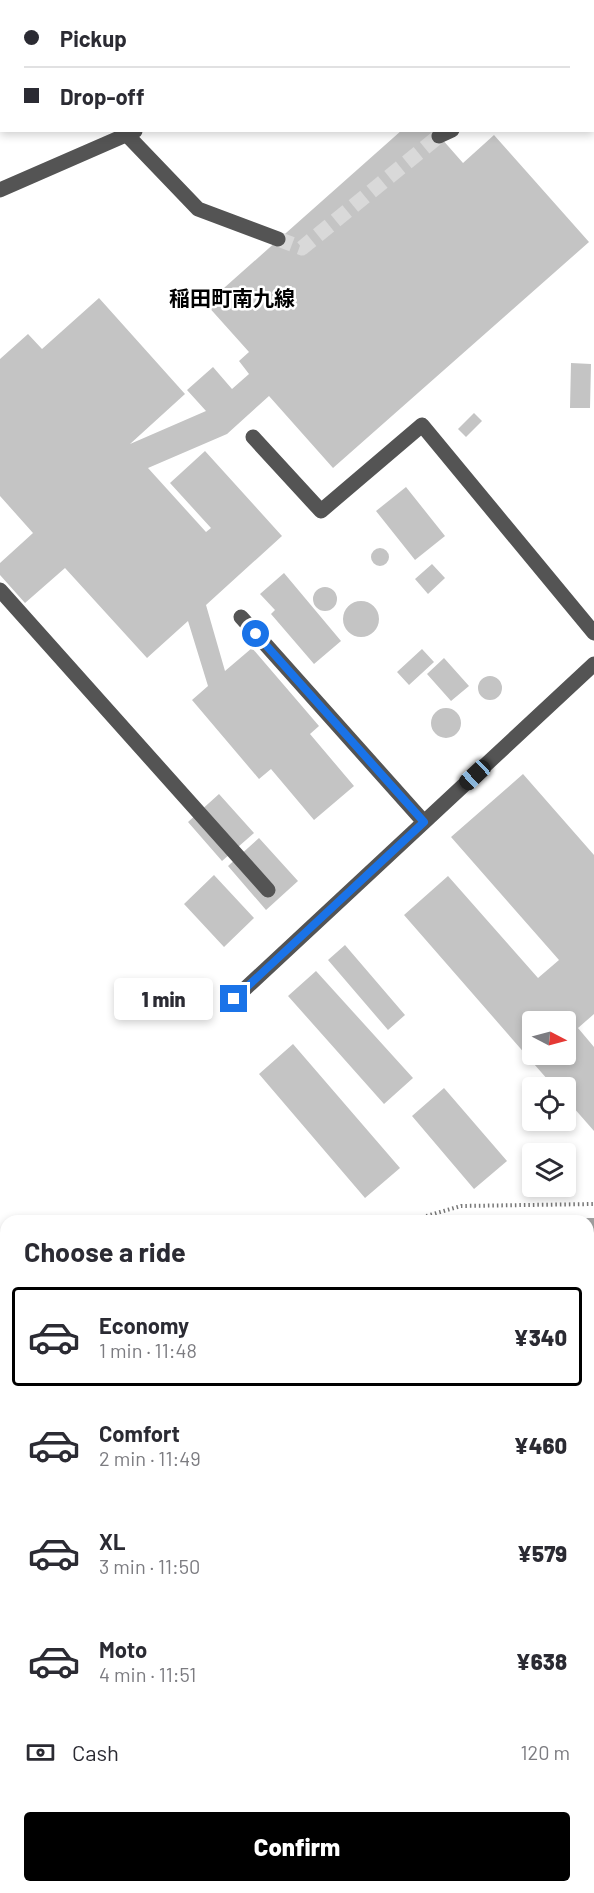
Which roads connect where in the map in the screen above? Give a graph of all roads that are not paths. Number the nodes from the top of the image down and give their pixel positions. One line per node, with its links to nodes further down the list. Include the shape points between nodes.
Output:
1 (129, 132): 2 (street); 3 (street, via 198,209)
2 (0, 190)
3 (279, 239)
4 (253, 437): 7 (street, via 321,511 422,425)
5 (0, 590): 10 (street)
6 (241, 616): 9 (street)
7 (594, 633)
8 (594, 664): 9 (street)
9 (424, 822): 11 (street)
10 (268, 890)
11 (234, 999)

